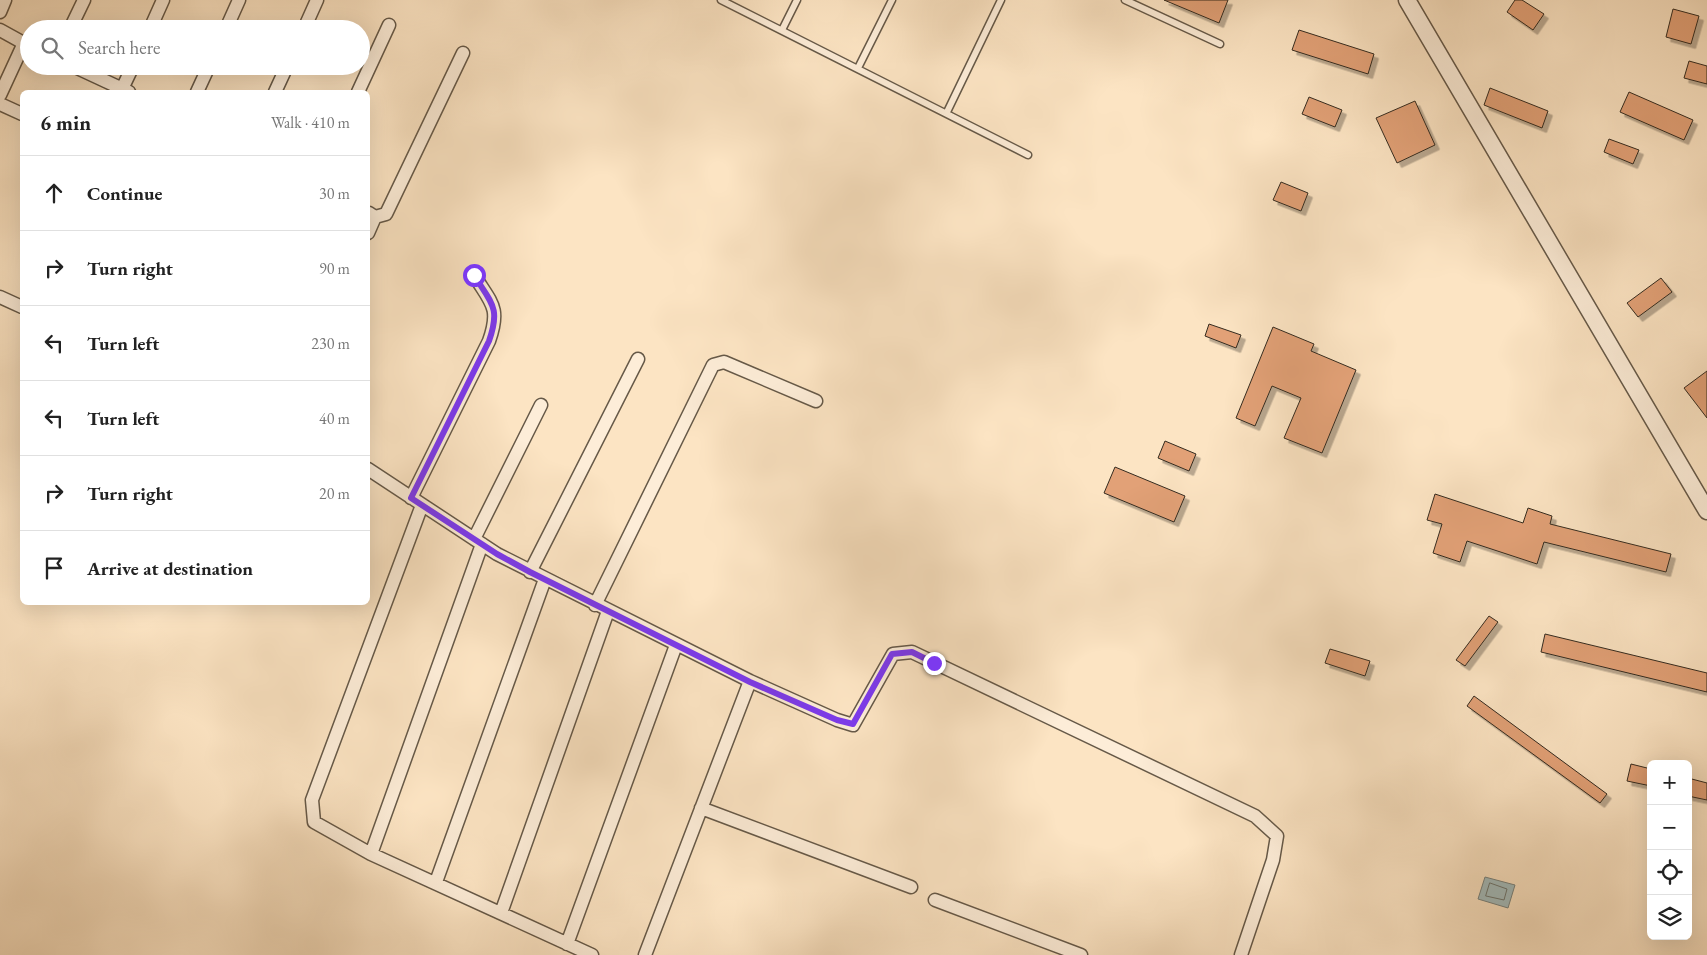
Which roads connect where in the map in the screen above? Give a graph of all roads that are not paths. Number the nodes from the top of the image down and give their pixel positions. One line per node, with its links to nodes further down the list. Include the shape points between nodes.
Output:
1 (5, 0): 12 (street)
2 (84, 0): 13 (street)
3 (163, 0): 14 (street)
4 (239, 0): 15 (street)
5 (318, 0): 16 (street)
6 (720, 0): 19 (lane)
7 (797, 0): 19 (lane)
8 (892, 0): 25 (lane)
9 (1001, 0): 38 (lane)
10 (1125, 0): 21 (lane)
11 (1406, 0): 50 (street)
12 (0, 12)
13 (74, 20)
14 (154, 20)
15 (230, 20)
16 (308, 20)
17 (389, 25): 24 (street)
18 (0, 30): 20 (street)
19 (782, 30): 25 (lane)
20 (20, 42)
21 (1220, 44)
22 (463, 52): 41 (street, via 386,214)
23 (20, 56): 31 (street)
24 (370, 66)
25 (858, 68): 38 (lane)
26 (92, 75): 32 (street)
27 (130, 75): 33 (street)
28 (205, 75): 34 (street)
29 (283, 75): 35 (street)
30 (366, 75): 36 (street)
31 (1, 90)
32 (124, 90)
33 (126, 90)
34 (198, 90)
35 (276, 90)
36 (359, 90)
37 (0, 104): 39 (street)
38 (947, 112): 40 (lane)
39 (20, 113)
40 (1028, 155)
41 (371, 215)
42 (474, 275): 49 (street, via 495,309 495,324)
43 (0, 297): 44 (street)
44 (20, 306)
45 (638, 359): 52 (street)
46 (816, 401): 54 (street, via 724,362 713,365)
47 (541, 406): 51 (street)
48 (370, 470): 49 (street)
49 (416, 501): 51 (street); 59 (street, via 312,800 314,822)
50 (1707, 511)
51 (478, 542): 52 (street); 59 (street)
52 (530, 572): 53 (street)
53 (545, 579): 54 (street); 60 (street)
54 (595, 605): 55 (street)
55 (608, 611): 56 (street); 63 (street)
56 (676, 645): 57 (street); 64 (street)
57 (750, 682): 58 (street); 68 (street, via 853,724 892,654 912,652 1255,816 1277,836 1273,860)
58 (701, 808): 61 (street); 66 (street)
59 (371, 854): 60 (street)
60 (436, 882): 63 (street)
61 (911, 887)
62 (935, 900): 67 (street)
63 (500, 913): 64 (street)
64 (567, 944): 65 (street)
65 (592, 955)
66 (645, 955)
67 (1080, 955)
68 (1241, 955)

